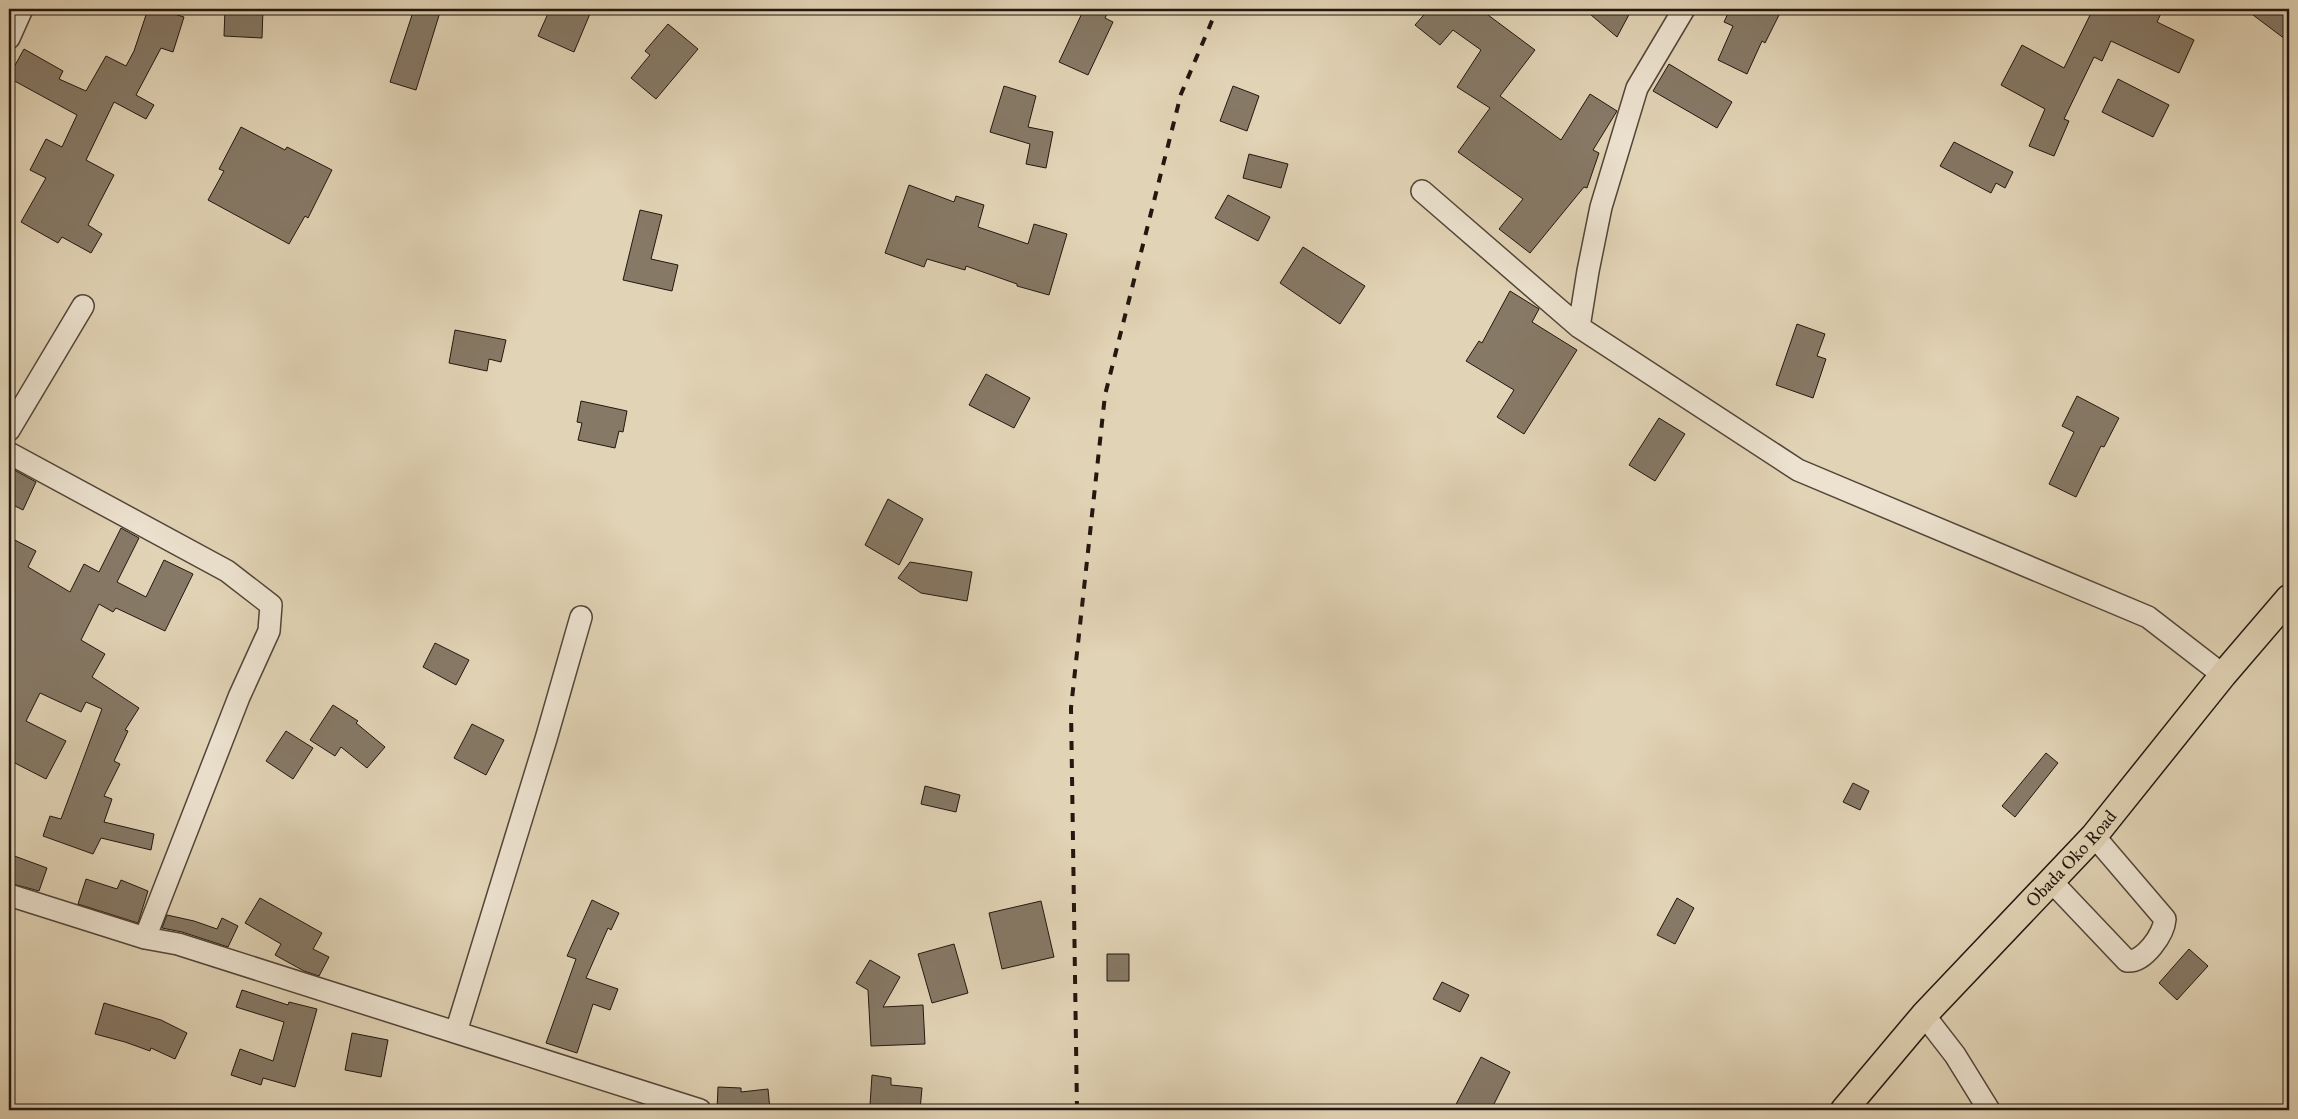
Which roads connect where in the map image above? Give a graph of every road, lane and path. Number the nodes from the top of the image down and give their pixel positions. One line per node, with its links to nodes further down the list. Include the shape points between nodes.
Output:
1 (22, 9): 3 (street)
2 (1684, 9): 6 (street, via 1637,88 1601,207)
3 (9, 38)
4 (1422, 191): 6 (street)
5 (83, 306): 7 (street)
6 (1579, 327): 11 (street, via 1798,470 2148,617)
7 (9, 430)
8 (9, 454): 15 (street, via 227,571 272,605 269,631 239,697)
9 (2289, 598): 11 (main road, Obada Oko Road)
10 (581, 617): 17 (street)
11 (2223, 675): 12 (main road, Obada Oko Road)
12 (2094, 836): 13 (main road, Obada Oko Road); 13 (street, via 2165,919 2162,934 2139,959 2127,961)
13 (2052, 882): 16 (main road, Obada Oko Road)
14 (9, 894): 15 (street)
15 (144, 938): 17 (street, via 178,944)
16 (1924, 1015): 19 (main road, Obada Oko Road); 20 (street, via 1955,1055)
17 (456, 1032): 18 (street)
18 (700, 1110)
19 (1844, 1110)
20 (1989, 1110)

